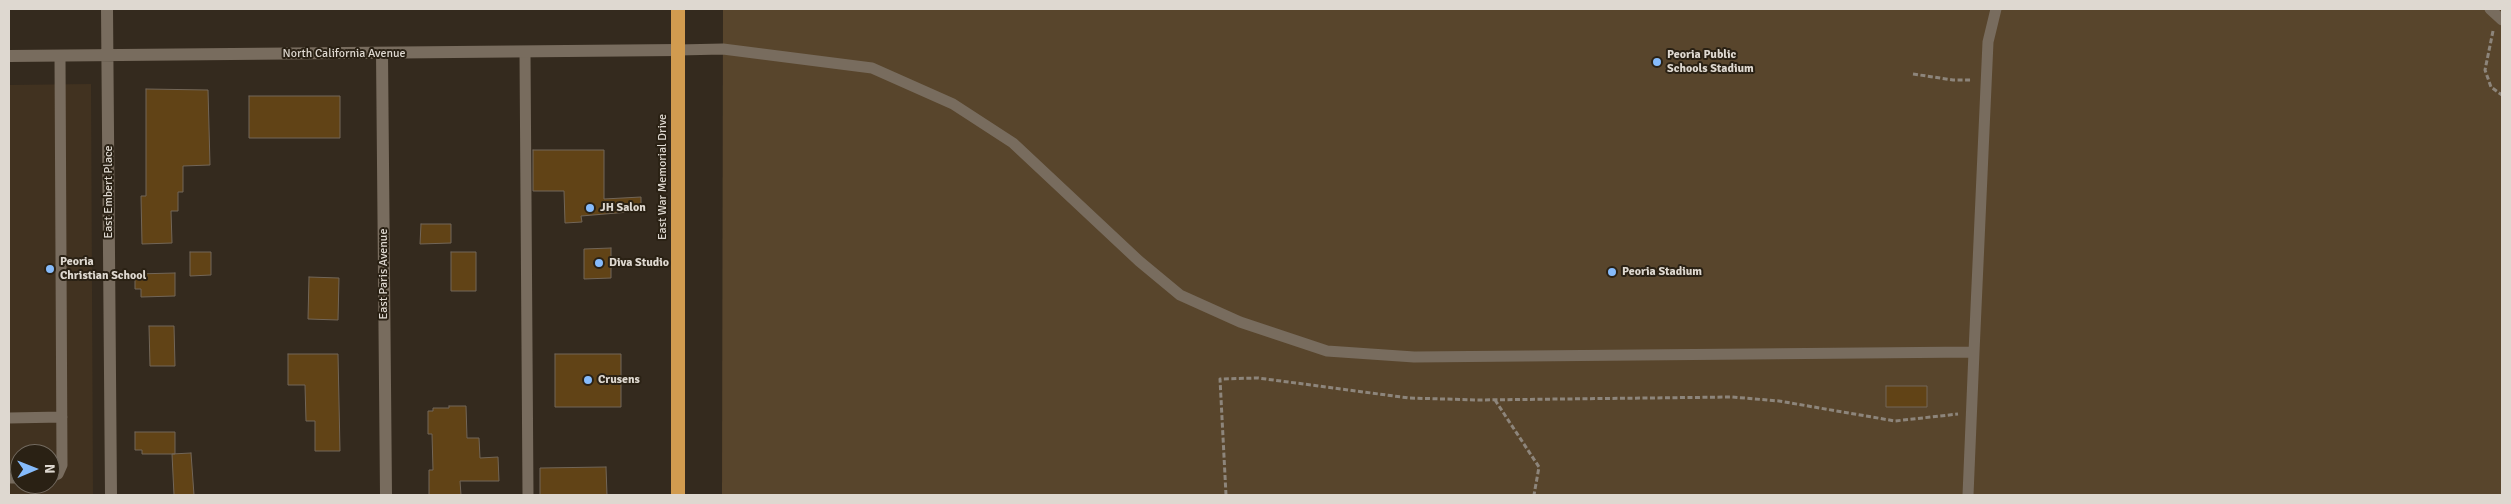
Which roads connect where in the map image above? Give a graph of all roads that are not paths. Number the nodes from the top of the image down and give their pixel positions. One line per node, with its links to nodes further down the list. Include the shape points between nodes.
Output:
1 (107, 9): 9 (street, East Embert Place)
2 (678, 9): 6 (highway, East War Memorial Drive)
3 (1996, 9): 12 (lane, via 1988,42)
4 (2490, 9): 5 (lane)
5 (2502, 20)
6 (678, 50): 7 (street, North California Avenue); 12 (lane, via 723,49 872,68 953,104 1013,143 1180,295 1240,322 1327,351 1414,357); 19 (highway, East War Memorial Drive)
7 (525, 52): 8 (street, North California Avenue); 18 (lane)
8 (382, 53): 9 (street, North California Avenue); 17 (street, East Paris Avenue)
9 (108, 55): 11 (street, North California Avenue); 16 (street, East Embert Place)
10 (9, 56): 11 (street, North California Avenue)
11 (60, 56): 13 (lane)
12 (1974, 352): 20 (lane)
13 (62, 417): 14 (lane); 15 (lane)
14 (9, 418)
15 (60, 470)
16 (111, 495)
17 (386, 495)
18 (528, 495)
19 (678, 495)
20 (1968, 495)

